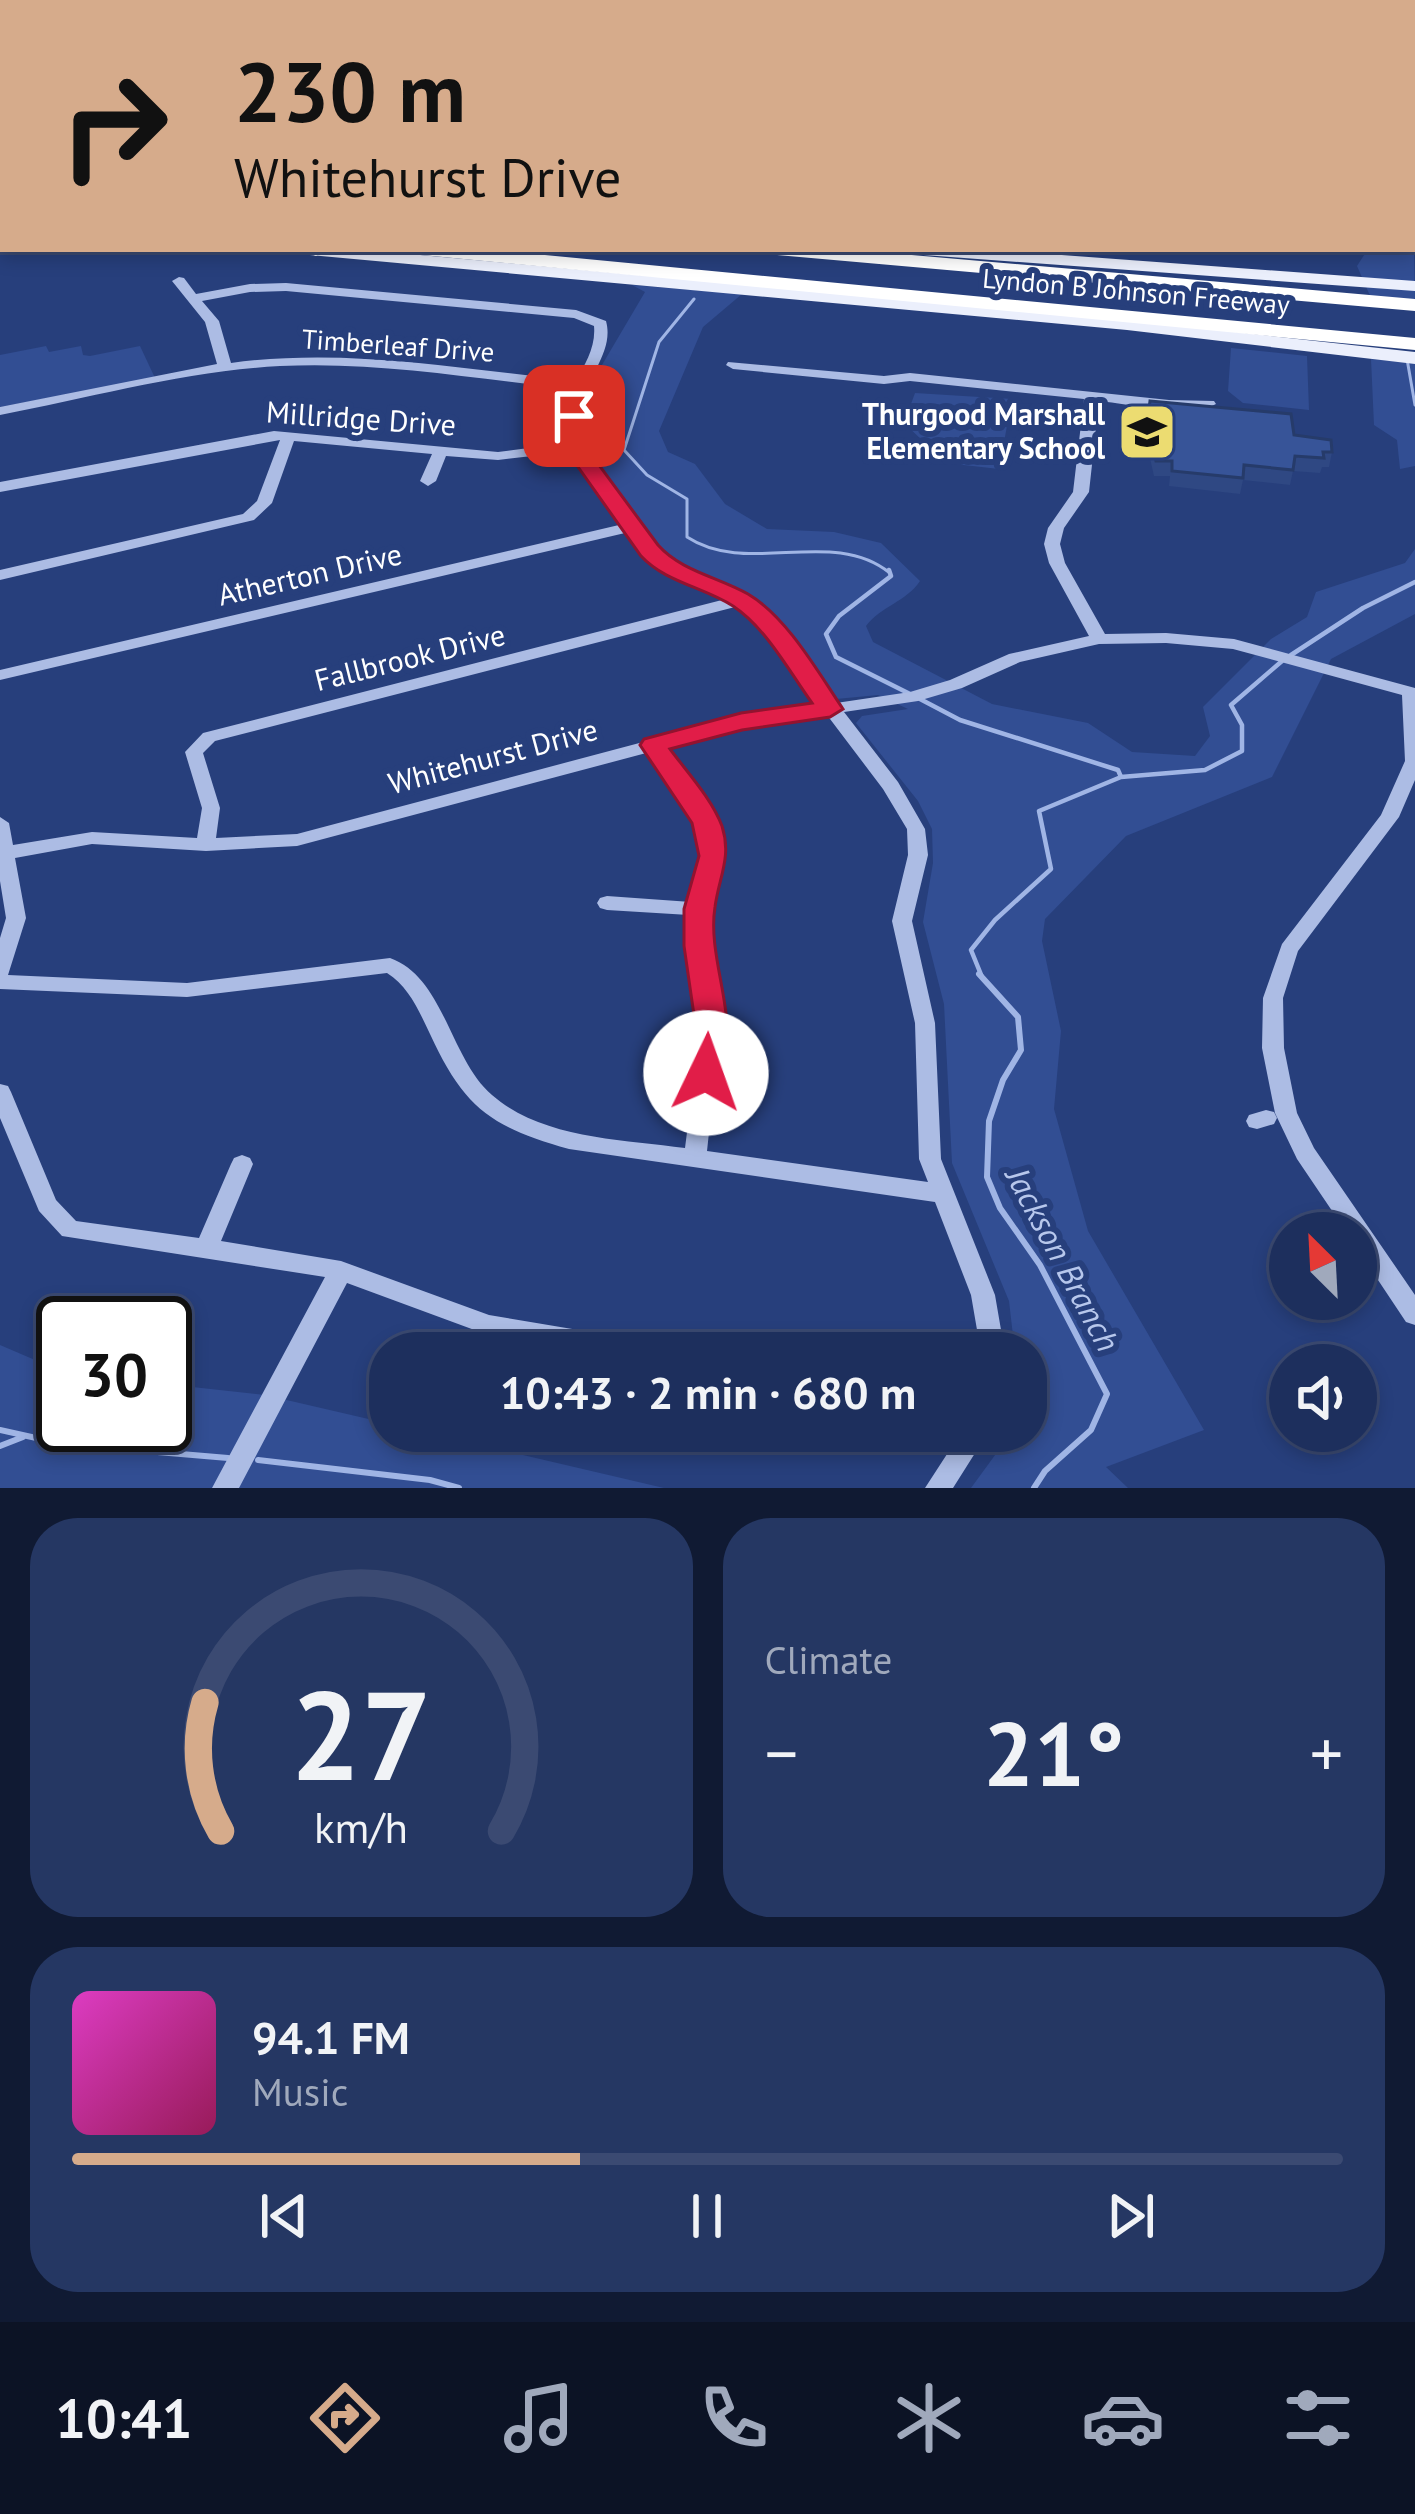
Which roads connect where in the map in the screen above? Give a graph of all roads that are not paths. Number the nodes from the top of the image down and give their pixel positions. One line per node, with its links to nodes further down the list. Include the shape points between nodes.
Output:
1 (339, 252): 10 (main road)
2 (451, 252): 11 (highway, Lyndon B Johnson Freeway)
3 (811, 252): 9 (highway, Lyndon B Johnson Freeway)
4 (946, 252): 5 (main road)
5 (1129, 267): 7 (highway)
6 (179, 281): 8 (street)
7 (1415, 290)
8 (194, 298): 13 (street, via 217,332); 14 (street, via 286,287 576,314 604,329)
9 (1415, 305)
10 (1323, 346): 11 (highway)
11 (1415, 351)
12 (733, 365): 15 (street)
13 (225, 368): 14 (street, Timberleaf Drive, via 340,362); 17 (street, Timberleaf Drive)
14 (580, 386): 19 (street)
15 (1092, 396): 16 (street); 26 (street, via 1081,492 1052,544)
16 (1209, 404)
17 (0, 411)
18 (289, 435): 20 (street, Millridge Drive); 22 (street, Millridge Drive); 24 (street, via 264,503 248,518)
19 (578, 446): 20 (street, Millridge Drive, via 498,456); 23 (street)
20 (440, 452): 21 (street)
21 (428, 481)
22 (0, 487)
23 (632, 527): 25 (street, via 661,563); 27 (street, Atherton Drive)
24 (0, 575)
25 (739, 599): 29 (street); 32 (street, Fallbrook Drive, via 208,737 194,752 211,808)
26 (1100, 639): 28 (street, Whitehurst Drive, via 1210,640); 29 (street, Whitehurst Drive, via 1015,658 912,698)
27 (0, 675)
28 (1413, 693): 44 (street, via 1414,761 1390,817 1289,950 1273,998 1273,1048 1286,1113 1306,1153)
29 (830, 709): 30 (street, Whitehurst Drive); 41 (street, via 916,829 902,921 921,992 925,1125)
30 (654, 745): 32 (street, Whitehurst Drive, via 297,840); 35 (street, via 706,823 714,856)
31 (0, 824): 33 (street)
32 (206, 845): 33 (street, Whitehurst Drive, via 92,838)
33 (4, 853): 36 (street, via 16,918)
34 (607, 903): 35 (street)
35 (699, 909): 39 (street, via 711,1022)
36 (0, 971)
37 (0, 982): 39 (street, via 187,990 390,965 412,981 452,1061 490,1107 569,1140)
38 (0, 1092): 42 (street, via 58,1220 88,1235)
39 (694, 1157): 41 (street)
40 (242, 1164): 42 (street)
41 (939, 1192): 46 (street, via 983,1295)
42 (206, 1250): 43 (street)
43 (341, 1271): 45 (street, via 488,1325); 48 (street)
44 (1415, 1316)
45 (530, 1332)
46 (989, 1332)
47 (962, 1452): 49 (street)
48 (225, 1488)
49 (938, 1488)

